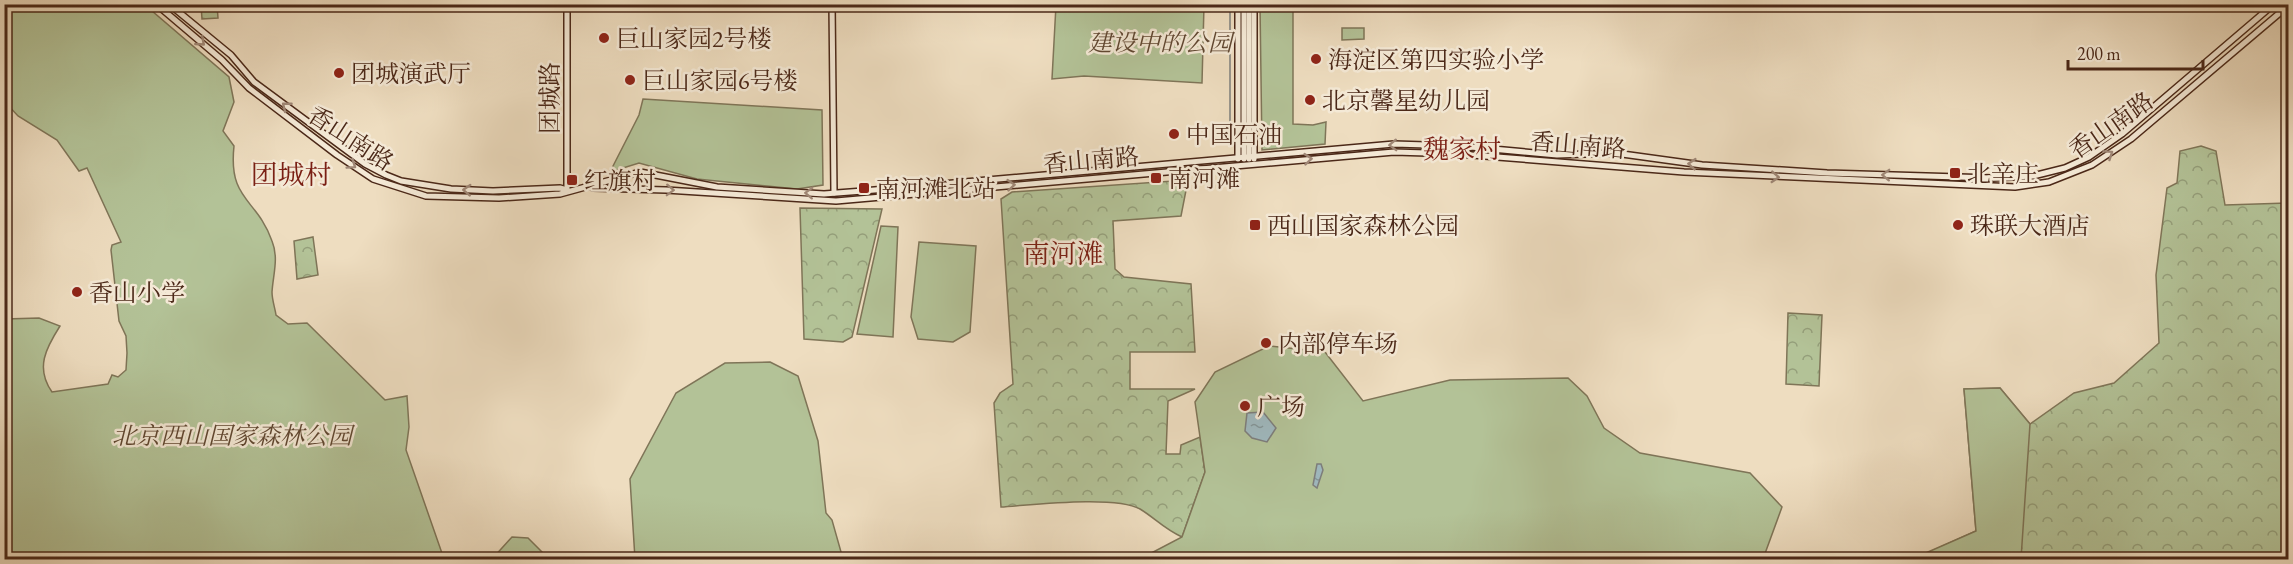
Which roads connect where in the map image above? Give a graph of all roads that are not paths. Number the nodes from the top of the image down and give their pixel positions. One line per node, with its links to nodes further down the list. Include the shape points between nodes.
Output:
1 (156, 4): 16 (main road, 香山南路, one-way to 16, via 249,88 373,179 426,196 499,198 560,194)
2 (169, 4): 16 (main road, 香山南路, one-way to 2, via 451,189 386,175 365,164 262,88 231,55)
3 (567, 4): 16 (main road, 团城路)
4 (832, 4): 17 (main road)
5 (1238, 4): 13 (main road)
6 (1244, 4): 13 (main road)
7 (1249, 4): 13 (main road)
8 (1254, 4): 13 (main road)
9 (2274, 4): 11 (main road, 香山南路)
10 (2289, 6): 12 (main road, 香山南路)
11 (2186, 79): 12 (main road); 13 (main road, 香山南路, one-way to 13, via 2089,157 2033,176 1827,173 1702,165 1615,153 1557,155 1394,144)
12 (2193, 87): 14 (main road, 香山南路, one-way to 12, via 1394,152 1459,154 1684,172 2015,188 2049,182 2092,165 2131,139)
13 (1246, 157): 14 (main road); 14 (main road); 17 (main road, 香山南路)
14 (1246, 164): 15 (main road, 香山南路, one-way to 14, via 836,201)
15 (591, 188): 16 (main road, 香山南路); 17 (main road, 香山南路, one-way to 15, via 717,188 640,172)
16 (567, 190)
17 (834, 193)

